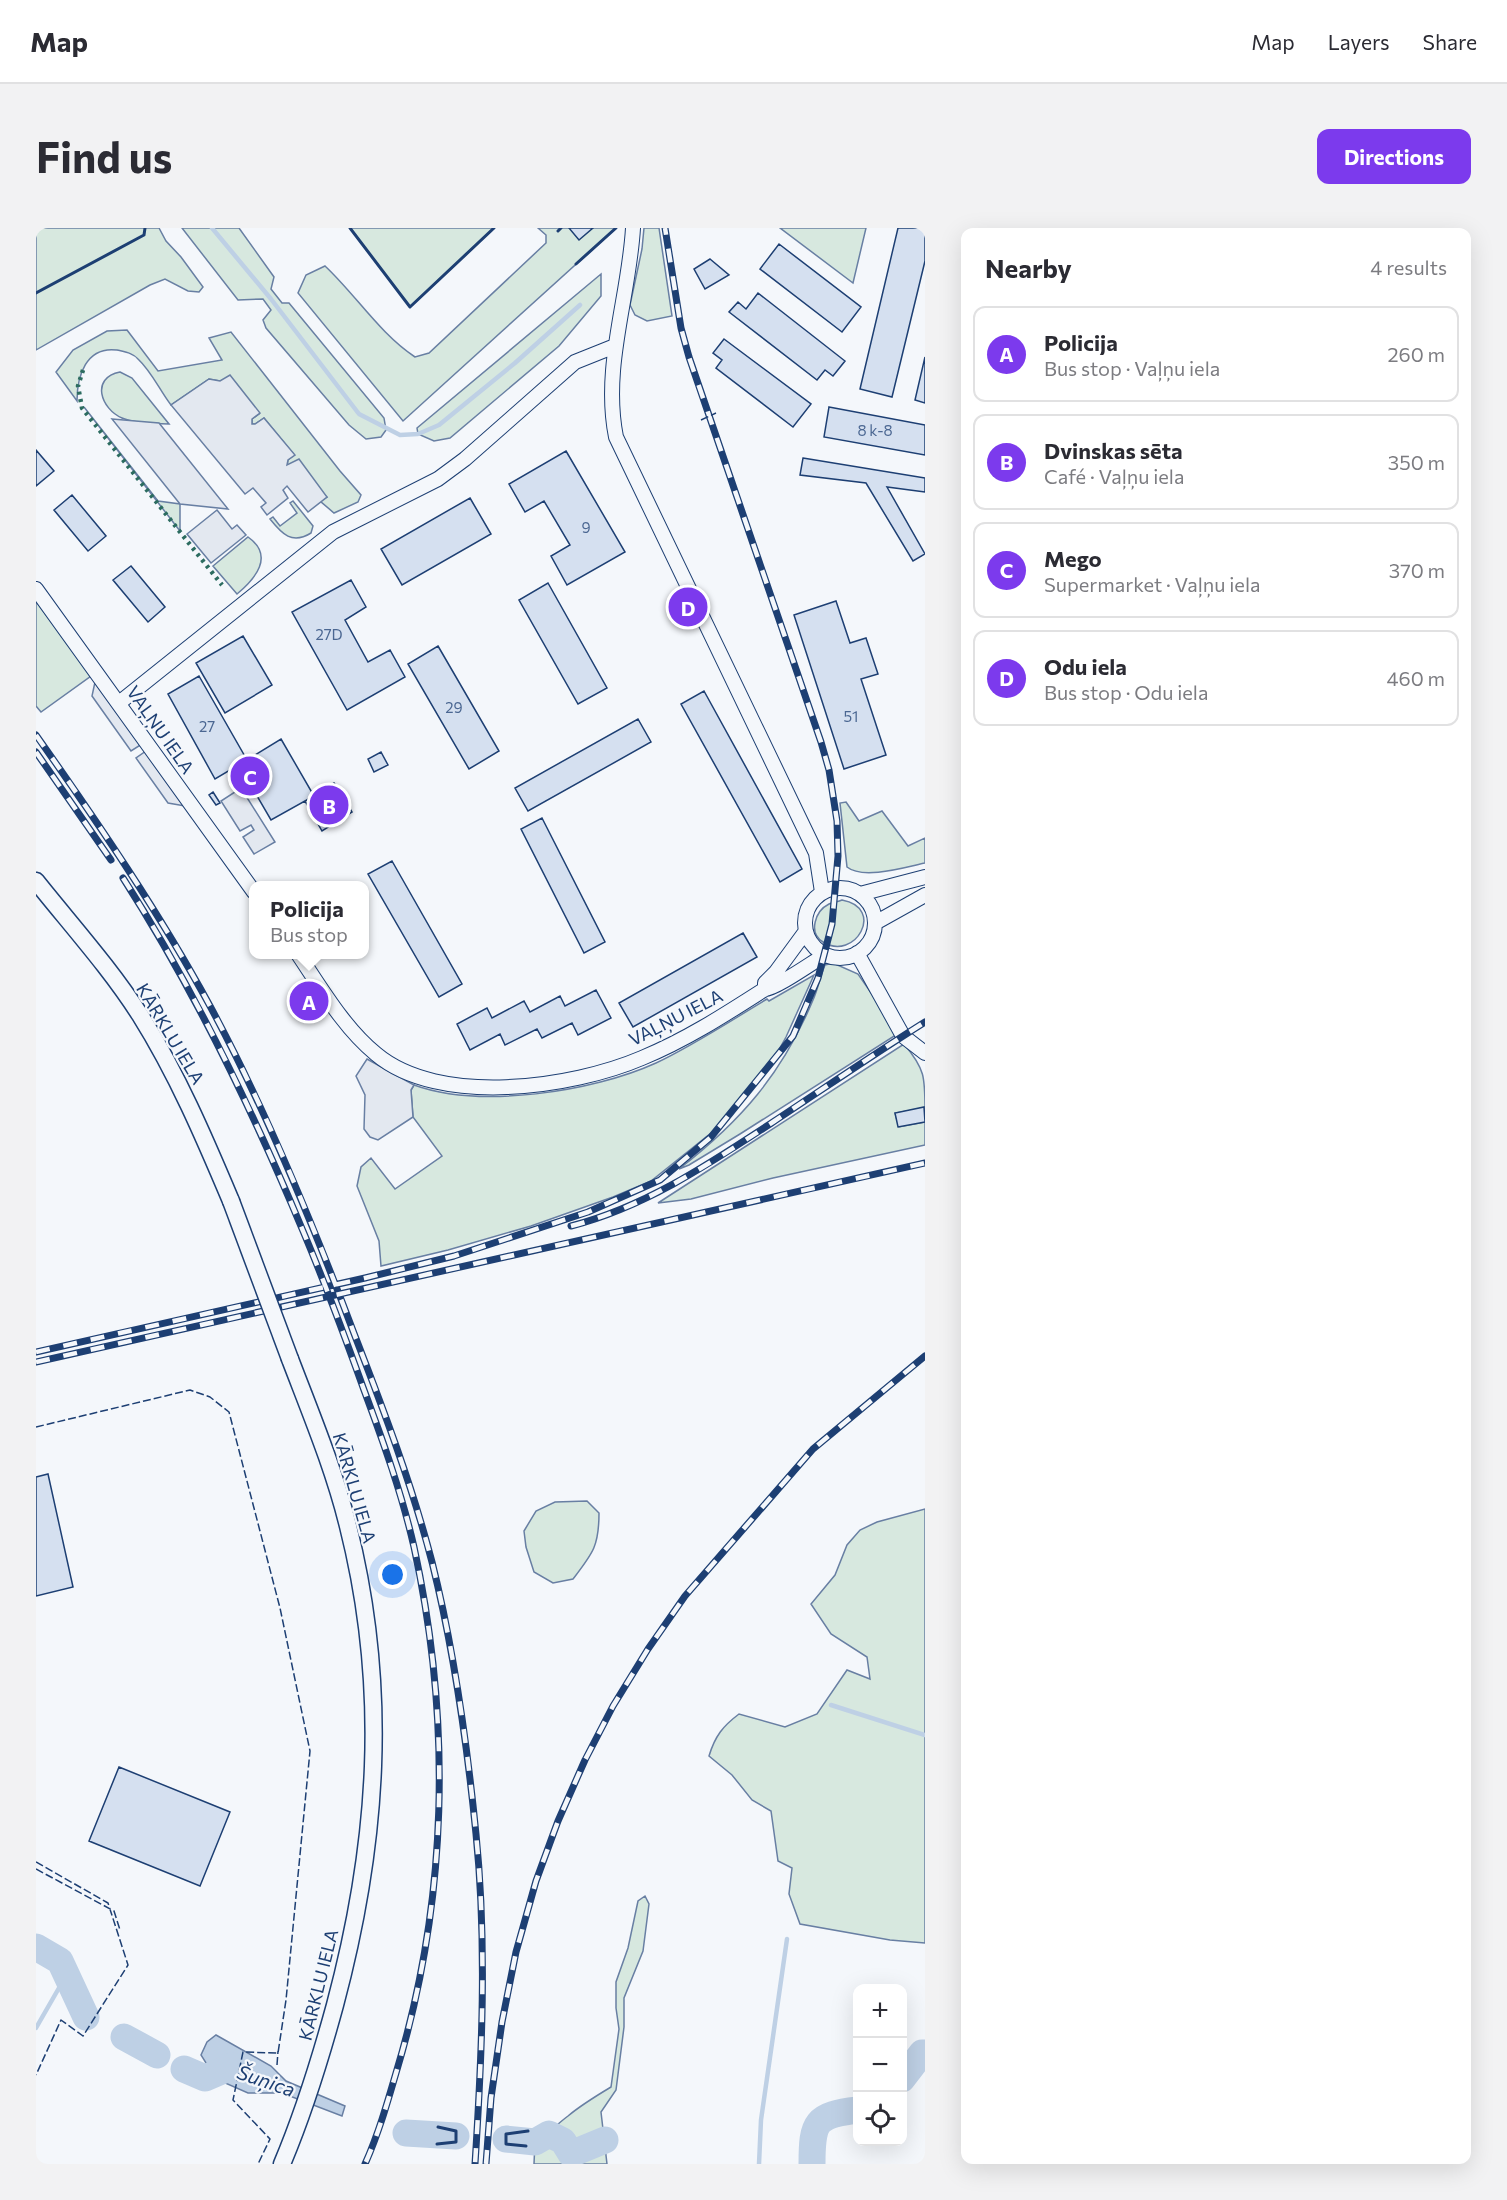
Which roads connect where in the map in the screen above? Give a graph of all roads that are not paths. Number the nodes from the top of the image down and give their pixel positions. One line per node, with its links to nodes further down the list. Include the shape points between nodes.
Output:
1 (633, 228): 2 (street)
2 (615, 346): 4 (street, via 575,363 438,479 333,532); 8 (street, via 611,414 616,437 816,853)
3 (36, 589): 4 (street, VAĻŅU IELA)
4 (119, 703): 7 (street, VAĻŅU IELA)
5 (925, 877): 9 (street)
6 (36, 881): 18 (street, KĀRKLU IELA, bridge, via 150,1031 198,1123 321,1442 348,1525 362,1595 372,1669 374,1737 363,1877 349,1952 314,2080)
7 (249, 885)
8 (822, 892): 9 (street, via 845,888); 12 (street, via 808,909)
9 (860, 894): 11 (street, via 869,902)
10 (925, 895): 11 (street)
11 (875, 923): 13 (street, via 867,946)
12 (806, 931): 14 (street, via 810,941); 16 (street, via 765,983)
13 (857, 953): 14 (street, via 836,958); 17 (street, via 903,1036)
14 (825, 955): 16 (street, VAĻŅU IELA, via 772,989)
15 (302, 959): 16 (street, VAĻŅU IELA, via 353,1031 376,1054 414,1076 461,1087 532,1085 641,1059)
16 (765, 989)
17 (925, 1053)
18 (282, 2164)

